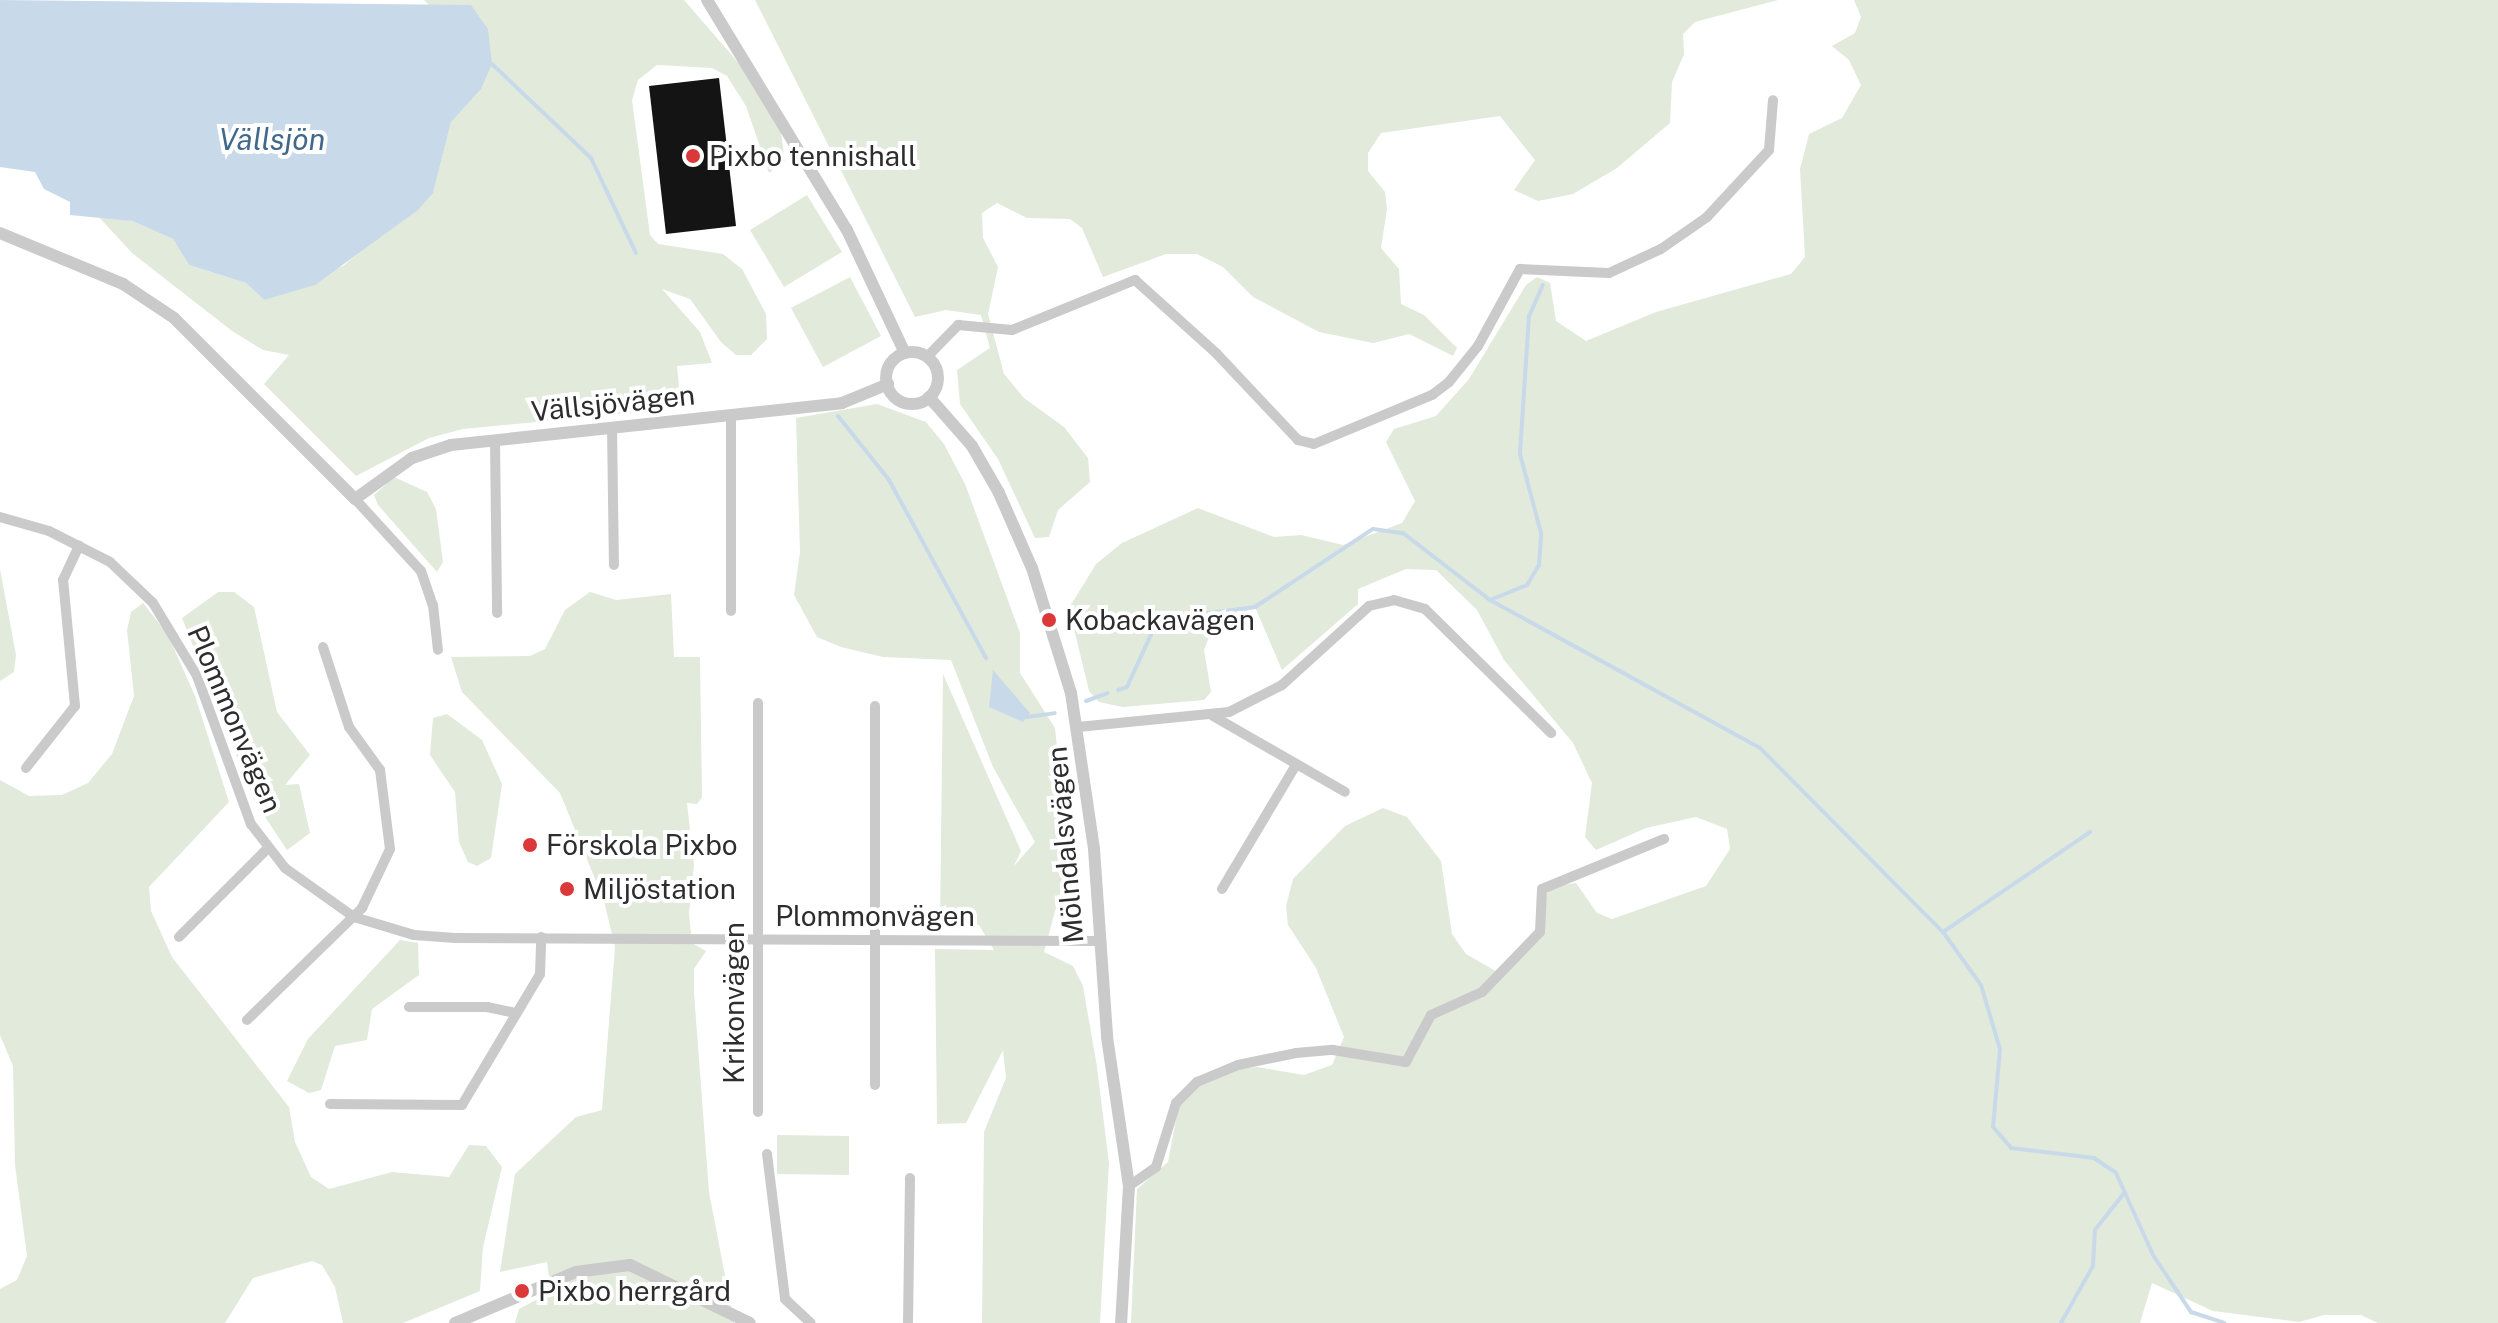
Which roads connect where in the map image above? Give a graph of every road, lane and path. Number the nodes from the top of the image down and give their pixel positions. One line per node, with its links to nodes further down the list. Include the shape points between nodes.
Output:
1 (707, 0): 4 (street, via 847,230)
2 (1773, 100): 5 (street, via 1769,150 1707,217 1661,249 1609,273 1520,269 1478,346 1449,382 1418,402 1314,444 1298,440 1216,353 1135,280 999,333 958,325)
3 (0, 233): 11 (street, via 123,284 174,318)
4 (905, 353): 5 (street); 6 (street, via 889,367)
5 (927, 357): 7 (street, via 938,376)
6 (888, 384): 7 (street, via 905,403); 8 (street, Vällsjövägen, via 842,403)
7 (929, 397): 22 (street, Mölndalsvägen, via 972,446 999,493 1036,578)
8 (731, 415): 9 (street, Vällsjövägen); 15 (street)
9 (612, 427): 10 (street, Vällsjövägen); 14 (street)
10 (495, 441): 11 (street, Vällsjövägen, via 431,450); 16 (street)
11 (355, 499): 18 (street, via 421,571)
12 (0, 517): 13 (street, Plommonvägen)
13 (79, 546): 25 (street, via 63,580 75,706); 28 (street, Plommonvägen, via 127,576 176,635 228,770)
14 (614, 565)
15 (731, 611)
16 (497, 613)
17 (323, 647): 30 (street, via 349,727 380,770 391,822 382,872)
18 (438, 650)
19 (758, 703): 33 (street, Krikonvägen)
20 (875, 706): 34 (street)
21 (1213, 716): 22 (street); 23 (street, via 1282,685 1357,615 1394,600 1432,616); 24 (street)
22 (1078, 727): 35 (street, Mölndalsvägen)
23 (1551, 733)
24 (1296, 765): 26 (street); 29 (street)
25 (26, 768)
26 (1345, 792)
27 (1664, 839): 44 (street, via 1542,889 1540,932 1482,992 1431,1015 1406,1062 1333,1050 1296,1053 1238,1065 1197,1082 1173,1109 1156,1167)
28 (268, 848): 30 (street, Plommonvägen, via 301,883); 31 (street)
29 (1222, 889)
30 (354, 917): 32 (street, Plommonvägen, via 414,935); 38 (street)
31 (179, 937)
32 (541, 937): 33 (street, Plommonvägen); 37 (street, via 540,974)
33 (758, 940): 34 (street, Plommonvägen); 41 (street, Krikonvägen)
34 (874, 940): 35 (street, Plommonvägen); 39 (street)
35 (1098, 941): 44 (street, Mölndalsvägen)
36 (409, 1007): 37 (street, via 487,1007)
37 (516, 1013): 40 (street, via 462,1105)
38 (247, 1020)
39 (875, 1085)
40 (330, 1104)
41 (758, 1112)
42 (767, 1154): 47 (street, via 785,1299)
43 (910, 1178): 48 (street)
44 (1129, 1186): 49 (street, Mölndalsvägen)
45 (455, 1323): 46 (street, via 566,1276 630,1265)
46 (750, 1323)
47 (811, 1323)
48 (908, 1323)
49 (1121, 1323)

